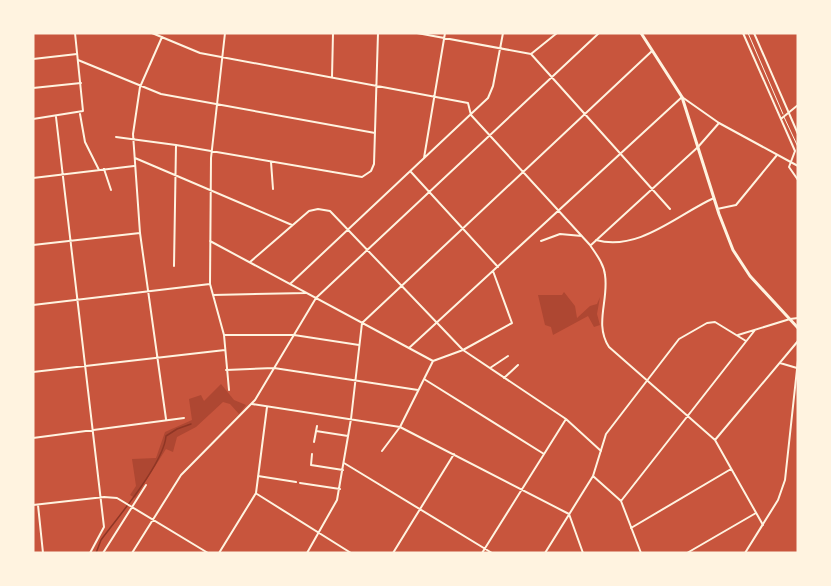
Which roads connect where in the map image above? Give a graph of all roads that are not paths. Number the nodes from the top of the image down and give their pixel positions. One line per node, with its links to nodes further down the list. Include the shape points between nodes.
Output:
1 (75, 33): 19 (street)
2 (152, 33): 15 (street)
3 (225, 33): 21 (street)
4 (333, 33): 24 (street)
5 (378, 33): 27 (street)
6 (417, 33): 16 (street)
7 (445, 33): 16 (street)
8 (503, 33): 17 (street)
9 (556, 33): 20 (street)
10 (599, 33): 25 (street)
11 (641, 33): 18 (main road)
12 (743, 33): 39 (street)
13 (748, 33): 39 (lane)
14 (754, 33): 34 (street)
15 (162, 37): 21 (street); 28 (street)
16 (444, 38): 17 (street); 30 (street)
17 (500, 49): 20 (street); 36 (street, via 490,95)
18 (652, 51): 31 (main road); 37 (street)
19 (77, 54): 22 (street); 23 (street)
20 (531, 54): 25 (street)
21 (222, 57): 24 (street); 32 (street)
22 (33, 59)
23 (78, 60): 26 (street); 28 (street)
24 (332, 77): 27 (street)
25 (550, 78): 37 (street); 44 (street)
26 (81, 83): 29 (street); 35 (street)
27 (376, 85): 30 (street); 42 (street)
28 (140, 87): 32 (street); 46 (street)
29 (33, 88)
30 (435, 95): 36 (street, via 466,101); 54 (street)
31 (682, 97): 41 (street); 48 (main road); 51 (street)
32 (217, 104): 42 (street); 50 (street)
33 (798, 105): 34 (street)
34 (788, 113): 39 (street); 43 (street)
35 (81, 114): 38 (street); 59 (street, via 86,142)
36 (471, 115): 44 (street); 54 (street)
37 (584, 115): 51 (street); 61 (street)
38 (56, 117): 40 (street); 62 (street)
39 (783, 118): 49 (lane); 56 (street, via 795,151)
40 (33, 119)
41 (719, 123): 48 (street); 52 (street)
42 (375, 133): 55 (street, via 373,167 366,176 352,178)
43 (798, 134)
44 (490, 135): 61 (street); 70 (street)
45 (116, 137): 46 (street)
46 (134, 139): 47 (street); 53 (street)
47 (176, 145): 50 (street); 63 (street)
48 (698, 147): 67 (street); 71 (main road)
49 (798, 147)
50 (212, 151): 55 (street); 69 (street)
51 (620, 154): 67 (street); 74 (street)
52 (777, 155): 56 (street); 73 (street, via 736,204)
53 (135, 158): 57 (street); 63 (street)
54 (424, 158): 60 (street)
55 (271, 162): 66 (street)
56 (790, 163): 58 (street); 65 (street)
57 (135, 166): 59 (street); 78 (street)
58 (798, 166)
59 (102, 170): 62 (street); 68 (street)
60 (410, 171): 70 (street); 77 (street)
61 (523, 172): 74 (street); 76 (street)
62 (63, 174): 64 (street); 81 (street)
63 (175, 175): 69 (street); 88 (street)
64 (33, 178)
65 (798, 180)
66 (273, 189)
67 (652, 189): 72 (street); 80 (street)
68 (111, 190)
69 (211, 190): 75 (street); 82 (street)
70 (429, 192): 76 (street); 86 (street)
71 (714, 198): 73 (main road); 80 (street, via 656,230 614,243)
72 (670, 209)
73 (717, 209): 101 (main road, via 740,261)
74 (559, 210): 79 (street); 89 (street)
75 (293, 225): 77 (street, via 313,209 326,209); 87 (street)
76 (463, 228): 89 (street); 93 (street)
77 (348, 229): 86 (street); 92 (street)
78 (140, 233): 81 (street); 94 (street)
79 (582, 236): 83 (street, via 560,234); 85 (street)
80 (596, 240): 85 (street)
81 (70, 241): 84 (street); 98 (street)
82 (210, 241): 87 (street); 91 (street)
83 (541, 241)
84 (33, 245)
85 (590, 245): 130 (street, via 605,272 604,338 613,351)
86 (368, 249): 93 (street); 97 (street)
87 (250, 262): 92 (street)
88 (174, 267)
89 (498, 267): 90 (street)
90 (493, 271): 103 (street); 114 (street, via 512,323)
91 (210, 284): 94 (street); 96 (street)
92 (290, 284): 95 (street)
93 (402, 285): 102 (street); 103 (street)
94 (149, 291): 98 (street); 116 (street)
95 (306, 293): 96 (street); 97 (street)
96 (213, 295): 106 (street)
97 (316, 298): 102 (street); 107 (street)
98 (77, 300): 99 (street); 121 (street)
99 (33, 305)
100 (798, 318): 101 (street)
101 (790, 319): 104 (main road); 105 (street)
102 (362, 323): 111 (street); 112 (street)
103 (437, 323): 112 (street); 114 (street)
104 (798, 328)
105 (754, 330): 108 (street); 109 (street)
106 (224, 335): 107 (street); 113 (street)
107 (294, 335): 111 (street); 122 (street)
108 (738, 335): 109 (street); 130 (street, via 719,323 704,324 679,339)
109 (746, 341): 135 (street)
110 (798, 341): 119 (street)
111 (359, 345): 129 (street)
112 (409, 348): 118 (street)
113 (225, 350): 116 (street); 125 (street)
114 (463, 350): 118 (street); 123 (street)
115 (508, 356): 123 (street)
116 (158, 358): 121 (street); 138 (street)
117 (798, 360): 124 (street)
118 (433, 361): 128 (street)
119 (780, 363): 124 (street); 146 (street)
120 (518, 365): 127 (street)
121 (85, 366): 126 (street); 142 (street)
122 (274, 368): 125 (street); 129 (street); 133 (street)
123 (490, 368): 127 (street)
124 (797, 368): 171 (street, via 786,480)
125 (226, 370): 131 (street)
126 (33, 372)
127 (504, 378): 137 (street)
128 (424, 379): 132 (street); 152 (street)
129 (355, 380): 132 (street); 139 (street)
130 (647, 380): 135 (street); 149 (street, via 606,434)
131 (229, 390)
132 (418, 390): 141 (street)
133 (252, 404): 134 (street); 170 (street, via 181,475)
134 (267, 407): 139 (street); 156 (street)
135 (688, 415): 146 (street); 163 (street)
136 (184, 418): 138 (street)
137 (566, 418): 149 (street); 152 (street)
138 (166, 419): 142 (street)
139 (351, 419): 141 (street); 144 (street)
140 (317, 426): 143 (street)
141 (400, 427): 148 (street); 151 (street)
142 (93, 430): 145 (street); 162 (street)
143 (316, 431): 144 (street); 147 (street)
144 (348, 436): 153 (street)
145 (33, 438)
146 (715, 441): 154 (street)
147 (314, 442)
148 (382, 451)
149 (601, 451): 157 (street)
150 (312, 454): 155 (street, via 310,465)
151 (454, 454): 160 (street); 167 (street)
152 (544, 454): 160 (street)
153 (344, 463): 155 (street); 167 (street)
154 (731, 469): 168 (street); 172 (street)
155 (343, 470): 159 (street)
156 (258, 476): 159 (street); 161 (street)
157 (593, 476): 163 (street); 169 (street)
158 (146, 485): 165 (street)
159 (340, 489): 173 (street, via 334,509)
160 (521, 489): 169 (street); 174 (street)
161 (256, 493): 173 (street); 181 (street)
162 (100, 497): 164 (street); 165 (street); 177 (street, via 104,527)
163 (621, 501): 172 (street)
164 (38, 504): 166 (street); 176 (street)
165 (129, 504): 170 (street); 178 (street)
166 (33, 505)
167 (420, 508): 174 (street); 184 (street)
168 (756, 513): 171 (street); 190 (street)
169 (569, 514): 187 (street); 188 (street)
170 (153, 519): 179 (street); 180 (street)
171 (763, 525): 175 (street)
172 (631, 528): 189 (street)
173 (319, 533): 182 (street); 183 (street)
174 (484, 549): 185 (street); 186 (street)
175 (745, 552)
176 (44, 553)
177 (90, 553)
178 (103, 553)
179 (132, 553)
180 (208, 553)
181 (219, 553)
182 (307, 553)
183 (351, 553)
184 (393, 553)
185 (482, 553)
186 (492, 553)
187 (544, 553)
188 (583, 553)
189 (641, 553)
190 (687, 553)

